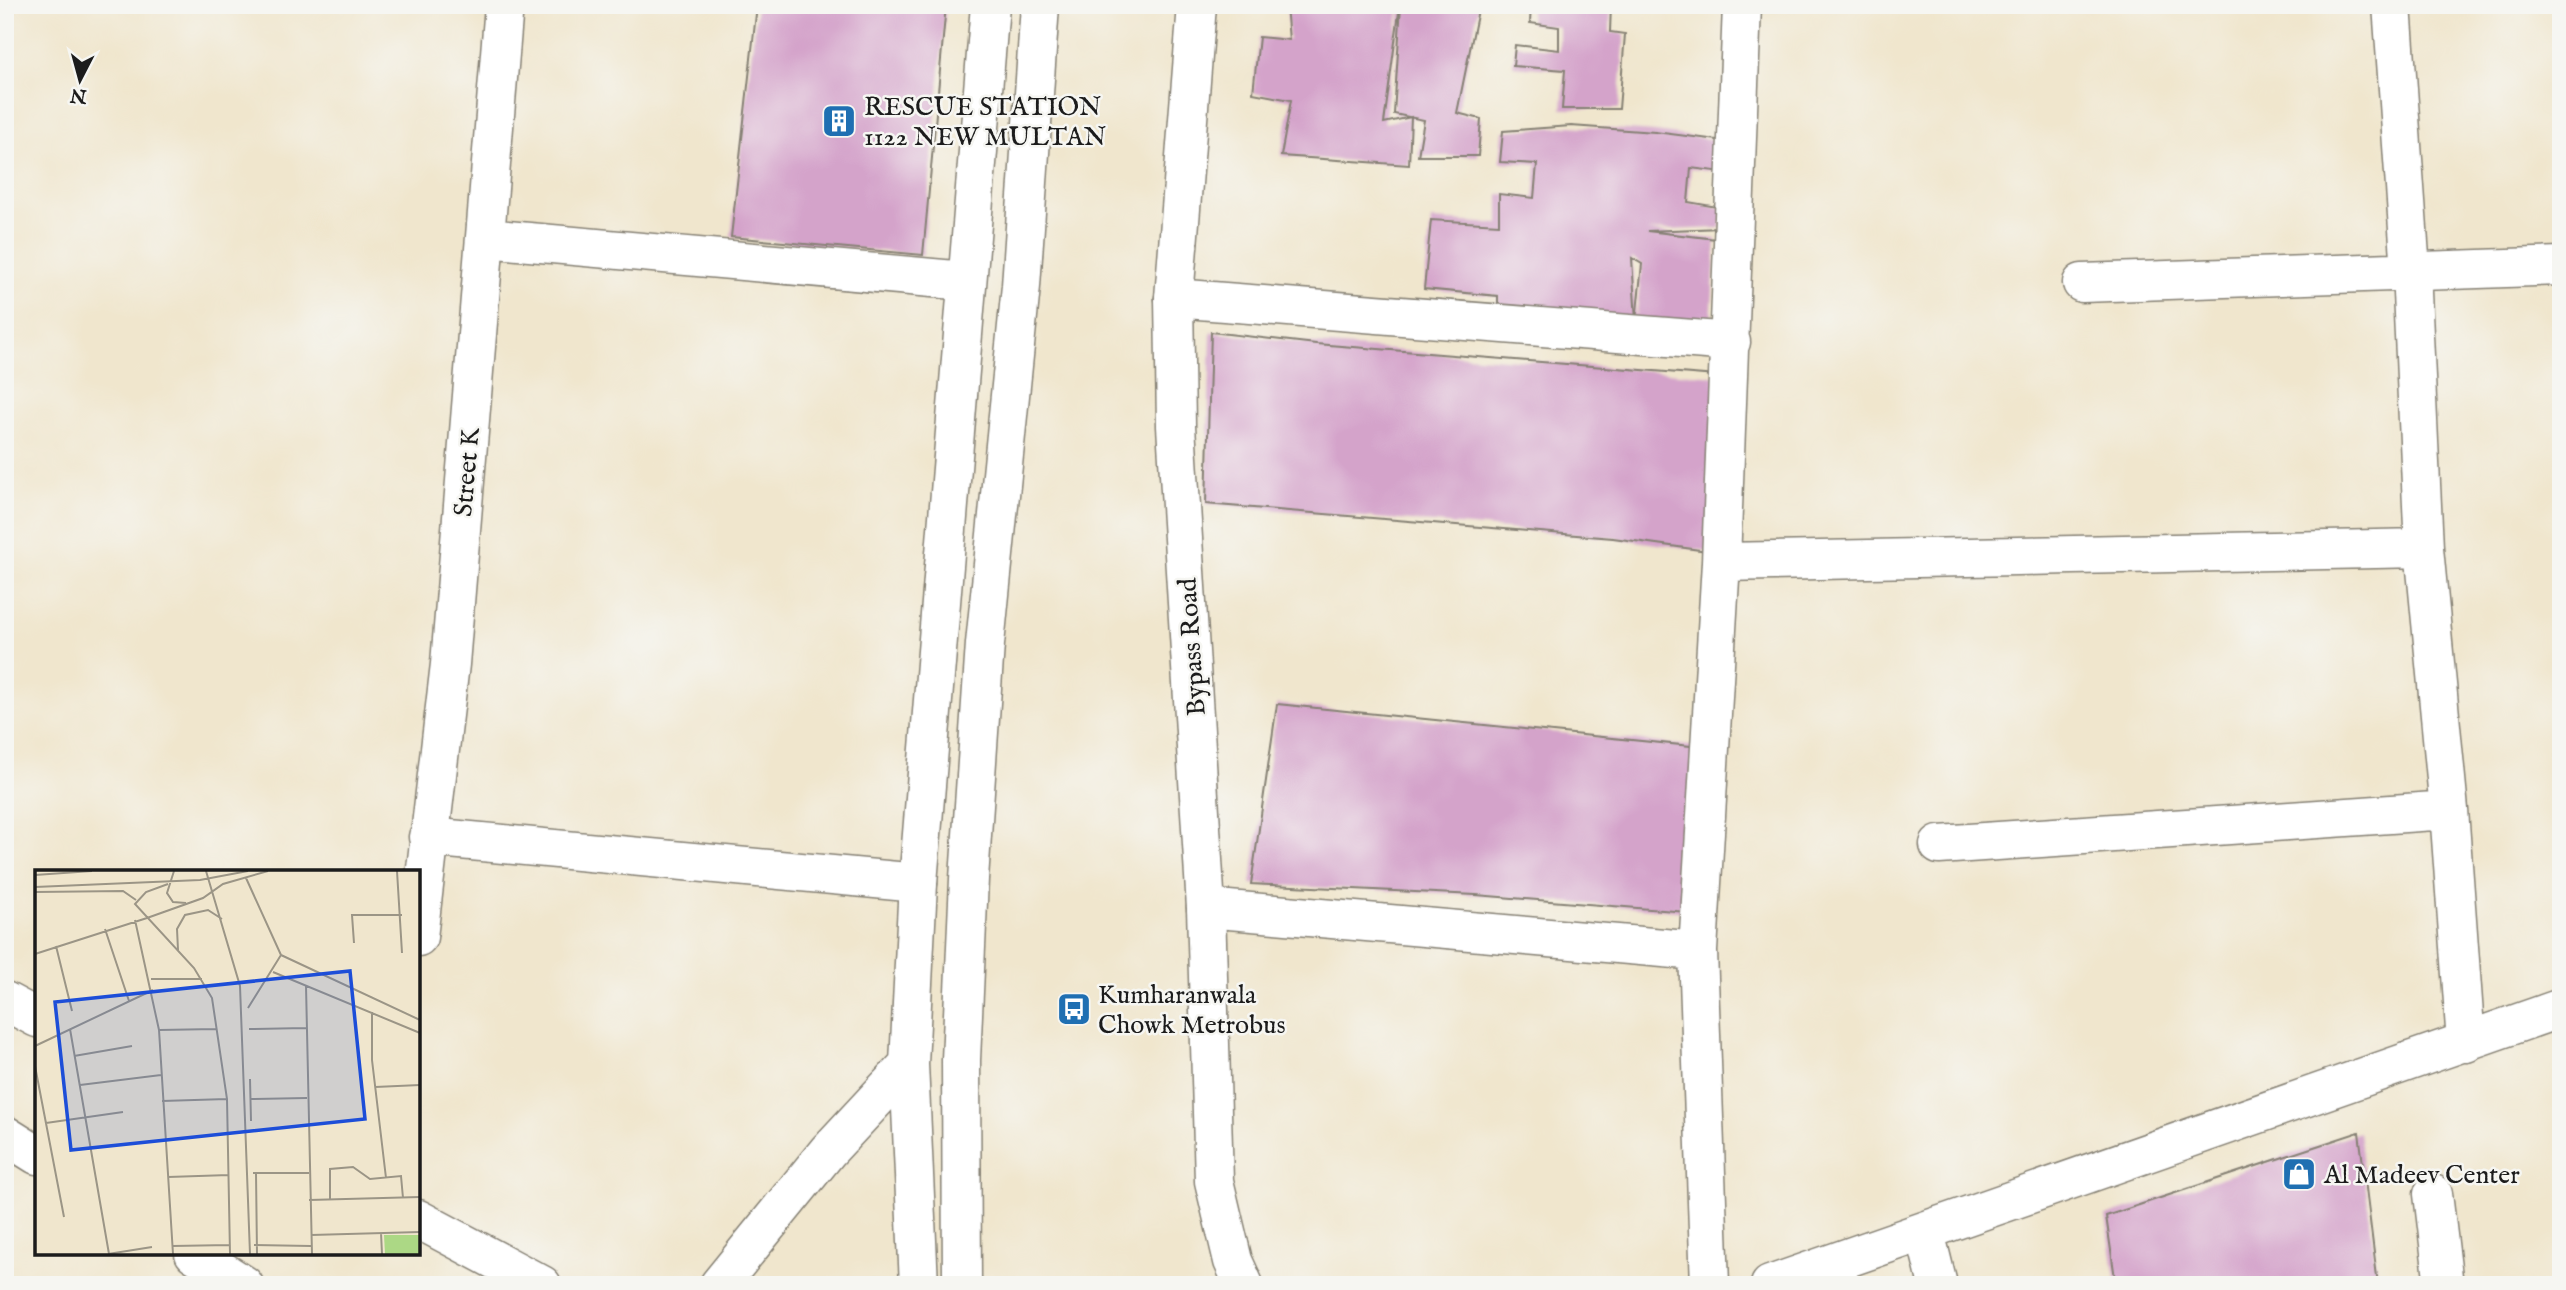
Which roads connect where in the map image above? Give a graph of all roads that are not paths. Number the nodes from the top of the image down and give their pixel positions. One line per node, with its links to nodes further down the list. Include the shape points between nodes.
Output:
1 (504, 5): 7 (street, Street K)
2 (990, 5): 10 (street)
3 (1040, 5): 38 (street, via 1021,286 985,644 969,878 961,1060)
4 (1197, 5): 12 (street, Bypass Road)
5 (1742, 5): 13 (street)
6 (2392, 5): 9 (street)
7 (485, 238): 10 (street); 17 (street, Street K, via 450,664)
8 (2561, 266): 9 (street)
9 (2411, 271): 11 (street); 14 (street)
10 (966, 281): 19 (street)
11 (2082, 283)
12 (1174, 298): 13 (street); 20 (street, Bypass Road, via 1176,426)
13 (1731, 342): 15 (street)
14 (2424, 548): 15 (street); 16 (street)
15 (1721, 562): 22 (street)
16 (2449, 810): 18 (street); 26 (street)
17 (428, 837): 19 (street); 21 (street, Street K)
18 (1939, 845)
19 (918, 883): 27 (street)
20 (1206, 908): 22 (street); 39 (street, Bypass Road, via 1214,1181 1233,1261)
21 (420, 917)
22 (1698, 951): 40 (street)
23 (5, 1001): 25 (street)
24 (2561, 1008): 26 (street)
25 (35, 1017)
26 (2466, 1042): 32 (street)
27 (909, 1064): 36 (street, via 828,1150); 37 (street)
28 (5, 1135): 29 (street)
29 (35, 1154)
30 (2433, 1194): 43 (street)
31 (420, 1220): 35 (street)
32 (1925, 1232): 41 (street); 42 (street)
33 (197, 1255): 34 (street)
34 (244, 1285)
35 (542, 1285)
36 (719, 1285)
37 (919, 1285)
38 (962, 1285)
39 (1244, 1285)
40 (1710, 1285)
41 (1770, 1285)
42 (1938, 1285)
43 (2444, 1285)

